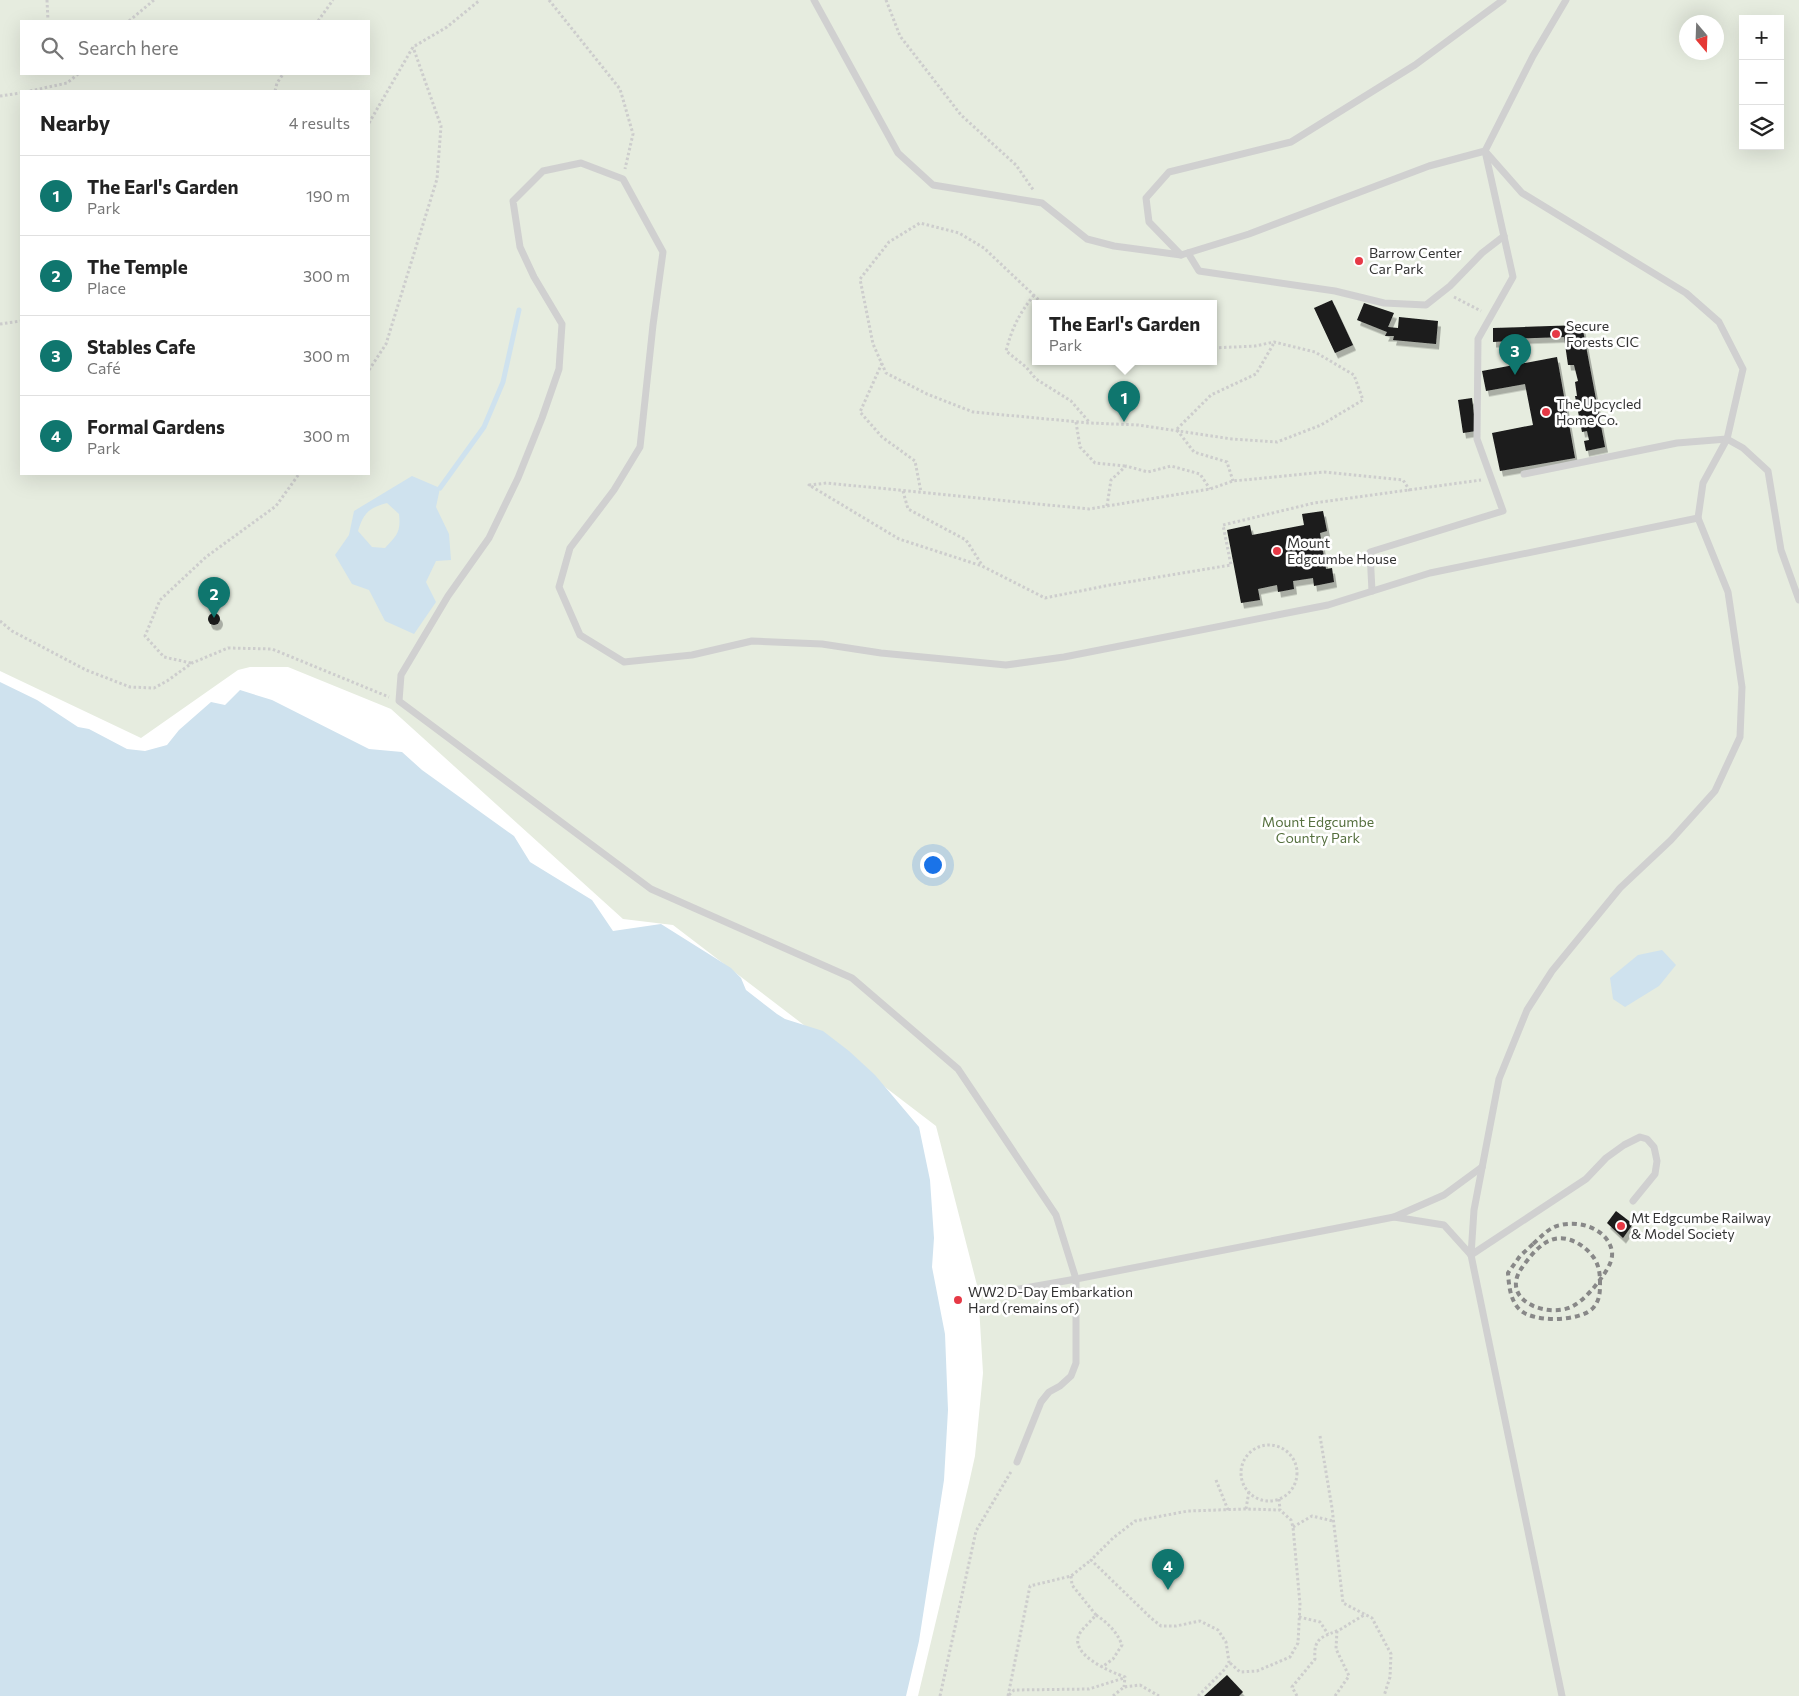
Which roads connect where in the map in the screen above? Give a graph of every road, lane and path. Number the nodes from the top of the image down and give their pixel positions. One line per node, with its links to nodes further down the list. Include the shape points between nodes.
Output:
1 (47, 0): 10 (path)
2 (154, 0): 11 (path)
3 (333, 0): 12 (path)
4 (480, 0): 13 (path, via 447,27)
5 (549, 0): 22 (path, via 620,89 633,134)
6 (814, 0): 23 (lane, via 898,153 926,179 933,185)
7 (886, 0): 23 (path, via 900,36 961,115 1016,165)
8 (1502, 0): 25 (lane, via 1415,65 1291,142 1169,172 1146,198 1149,222)
9 (1566, 0): 21 (lane, via 1533,56)
10 (48, 20)
11 (130, 20)
12 (319, 20)
13 (413, 47): 20 (path); 35 (path, via 440,126 437,179 386,344)
14 (77, 75): 16 (path, via 67,83)
15 (282, 75): 17 (path)
16 (35, 90)
17 (275, 90)
18 (20, 93): 19 (path)
19 (0, 96)
20 (370, 121)
21 (1485, 151): 24 (lane); 25 (lane, via 1429,166 1249,234); 39 (lane, via 1522,193 1686,293 1719,322 1743,369)
22 (623, 179): 52 (lane, via 663,252 640,447 614,490 570,548 559,587 580,635 624,662 692,655 752,641 822,644 1006,665 1064,657 1328,605); 56 (lane, via 581,163 543,171 513,201 520,247 562,324 558,370 518,478 490,538 448,596 401,675)
23 (1042, 203): 25 (lane, via 1086,239 1114,246)
24 (1504, 236): 26 (lane, via 1482,252); 29 (lane, via 1514,277)
25 (1185, 254): 26 (lane, via 1199,271 1335,291 1384,303 1426,305)
26 (1443, 292): 29 (path)
27 (1034, 295): 28 (path); 34 (path, via 984,248 960,234 920,223 889,242 860,279 873,344); 37 (path, via 1012,329 1006,351 1036,379 1071,401)
28 (1039, 300)
29 (1491, 316): 43 (lane, via 1478,338 1477,439)
30 (20, 321): 31 (path)
31 (0, 324)
32 (1274, 342): 33 (path); 38 (path, via 1256,374 1211,395); 38 (path, via 1315,352 1354,375 1363,400 1321,425 1277,442)
33 (1217, 348)
34 (882, 363): 36 (path, via 886,373 973,412); 48 (path, via 860,412 882,437 915,461)
35 (370, 368)
36 (1076, 422): 37 (path); 40 (path, via 1080,447 1095,463)
37 (1090, 423): 38 (path)
38 (1177, 430): 44 (path, via 1194,452 1227,462)
39 (1726, 439): 41 (lane, via 1677,443); 50 (lane, via 1703,483); 53 (lane, via 1743,448 1768,471 1781,550)
40 (1126, 466): 45 (path, via 1148,472 1171,466 1200,474); 49 (path, via 1111,480)
41 (1524, 474)
42 (298, 475): 55 (path, via 276,506 206,556 160,600 144,636 164,657)
43 (1491, 478): 47 (path); 52 (lane, via 1504,511 1370,552)
44 (1233, 481): 45 (path); 47 (path, via 1324,472 1403,480)
45 (1210, 489): 49 (path)
46 (902, 490): 48 (path); 51 (path, via 908,509 966,540); 51 (path, via 828,483 809,485 899,539)
47 (1410, 491): 51 (path, via 1314,503 1223,525 1230,565 1045,598)
48 (921, 492): 49 (path, via 1089,509)
49 (1106, 506)
50 (1698, 518): 52 (lane, via 1430,573); 57 (lane, via 1728,592 1742,687 1740,737 1716,791 1620,888 1552,971 1527,1010 1499,1079)
51 (982, 566)
52 (1372, 591)
53 (1799, 600)
54 (0, 620): 55 (path, via 12,631 86,670 130,687 154,688)
55 (192, 663): 56 (path, via 228,648 272,649)
56 (399, 701): 61 (lane, via 651,888 852,978 958,1069 1056,1215)
57 (1482, 1167): 59 (lane, via 1444,1195); 60 (lane, via 1474,1210)
58 (1633, 1201): 60 (lane, via 1655,1174 1657,1161 1654,1147 1640,1137 1606,1158 1586,1180)
59 (1394, 1217): 60 (lane, via 1444,1225); 61 (lane)
60 (1471, 1255): 92 (lane)
61 (1076, 1279): 62 (lane); 64 (lane, via 1076,1363 1072,1376 1048,1392 1041,1402)
62 (997, 1293)
63 (1320, 1436): 71 (path)
64 (1017, 1462): 84 (path, via 976,1531)
65 (1216, 1480): 69 (path)
66 (1248, 1491): 67 (path, via 1262,1500); 67 (path, via 1242,1474 1247,1456 1262,1446 1281,1447 1294,1460 1297,1469 1293,1487); 68 (path)
67 (1279, 1499): 70 (path)
68 (1246, 1509): 69 (path); 70 (path)
69 (1228, 1510): 73 (path, via 1188,1511 1135,1521)
70 (1280, 1510): 72 (path, via 1291,1520)
71 (1333, 1521): 72 (path, via 1312,1516); 75 (path, via 1343,1602)
72 (1293, 1527): 77 (path)
73 (1090, 1560): 74 (path); 80 (path, via 1161,1626 1200,1621 1218,1630 1226,1642)
74 (1071, 1576): 76 (path, via 1072,1584); 85 (path, via 1030,1586)
75 (1366, 1614): 78 (path); 91 (path, via 1372,1618 1391,1654 1390,1676)
76 (1096, 1615): 81 (path, via 1079,1634 1078,1646 1084,1655); 81 (path, via 1106,1621 1122,1645 1113,1659)
77 (1299, 1617): 79 (path, via 1320,1622); 80 (path, via 1298,1643 1290,1657 1257,1672 1240,1672)
78 (1337, 1630): 79 (path); 90 (path, via 1336,1649 1349,1676)
79 (1328, 1634): 89 (path, via 1321,1637 1314,1648 1315,1659 1292,1687)
80 (1229, 1662): 88 (path)
81 (1102, 1667): 82 (path)
82 (1125, 1678): 83 (path); 85 (path, via 1089,1689 1014,1690)
83 (1124, 1688): 86 (path); 87 (path, via 1140,1685)
84 (940, 1696)
85 (1008, 1696)
86 (1114, 1696)
87 (1159, 1696)
88 (1198, 1696)
89 (1296, 1696)
90 (1335, 1696)
91 (1384, 1696)
92 (1562, 1696)

